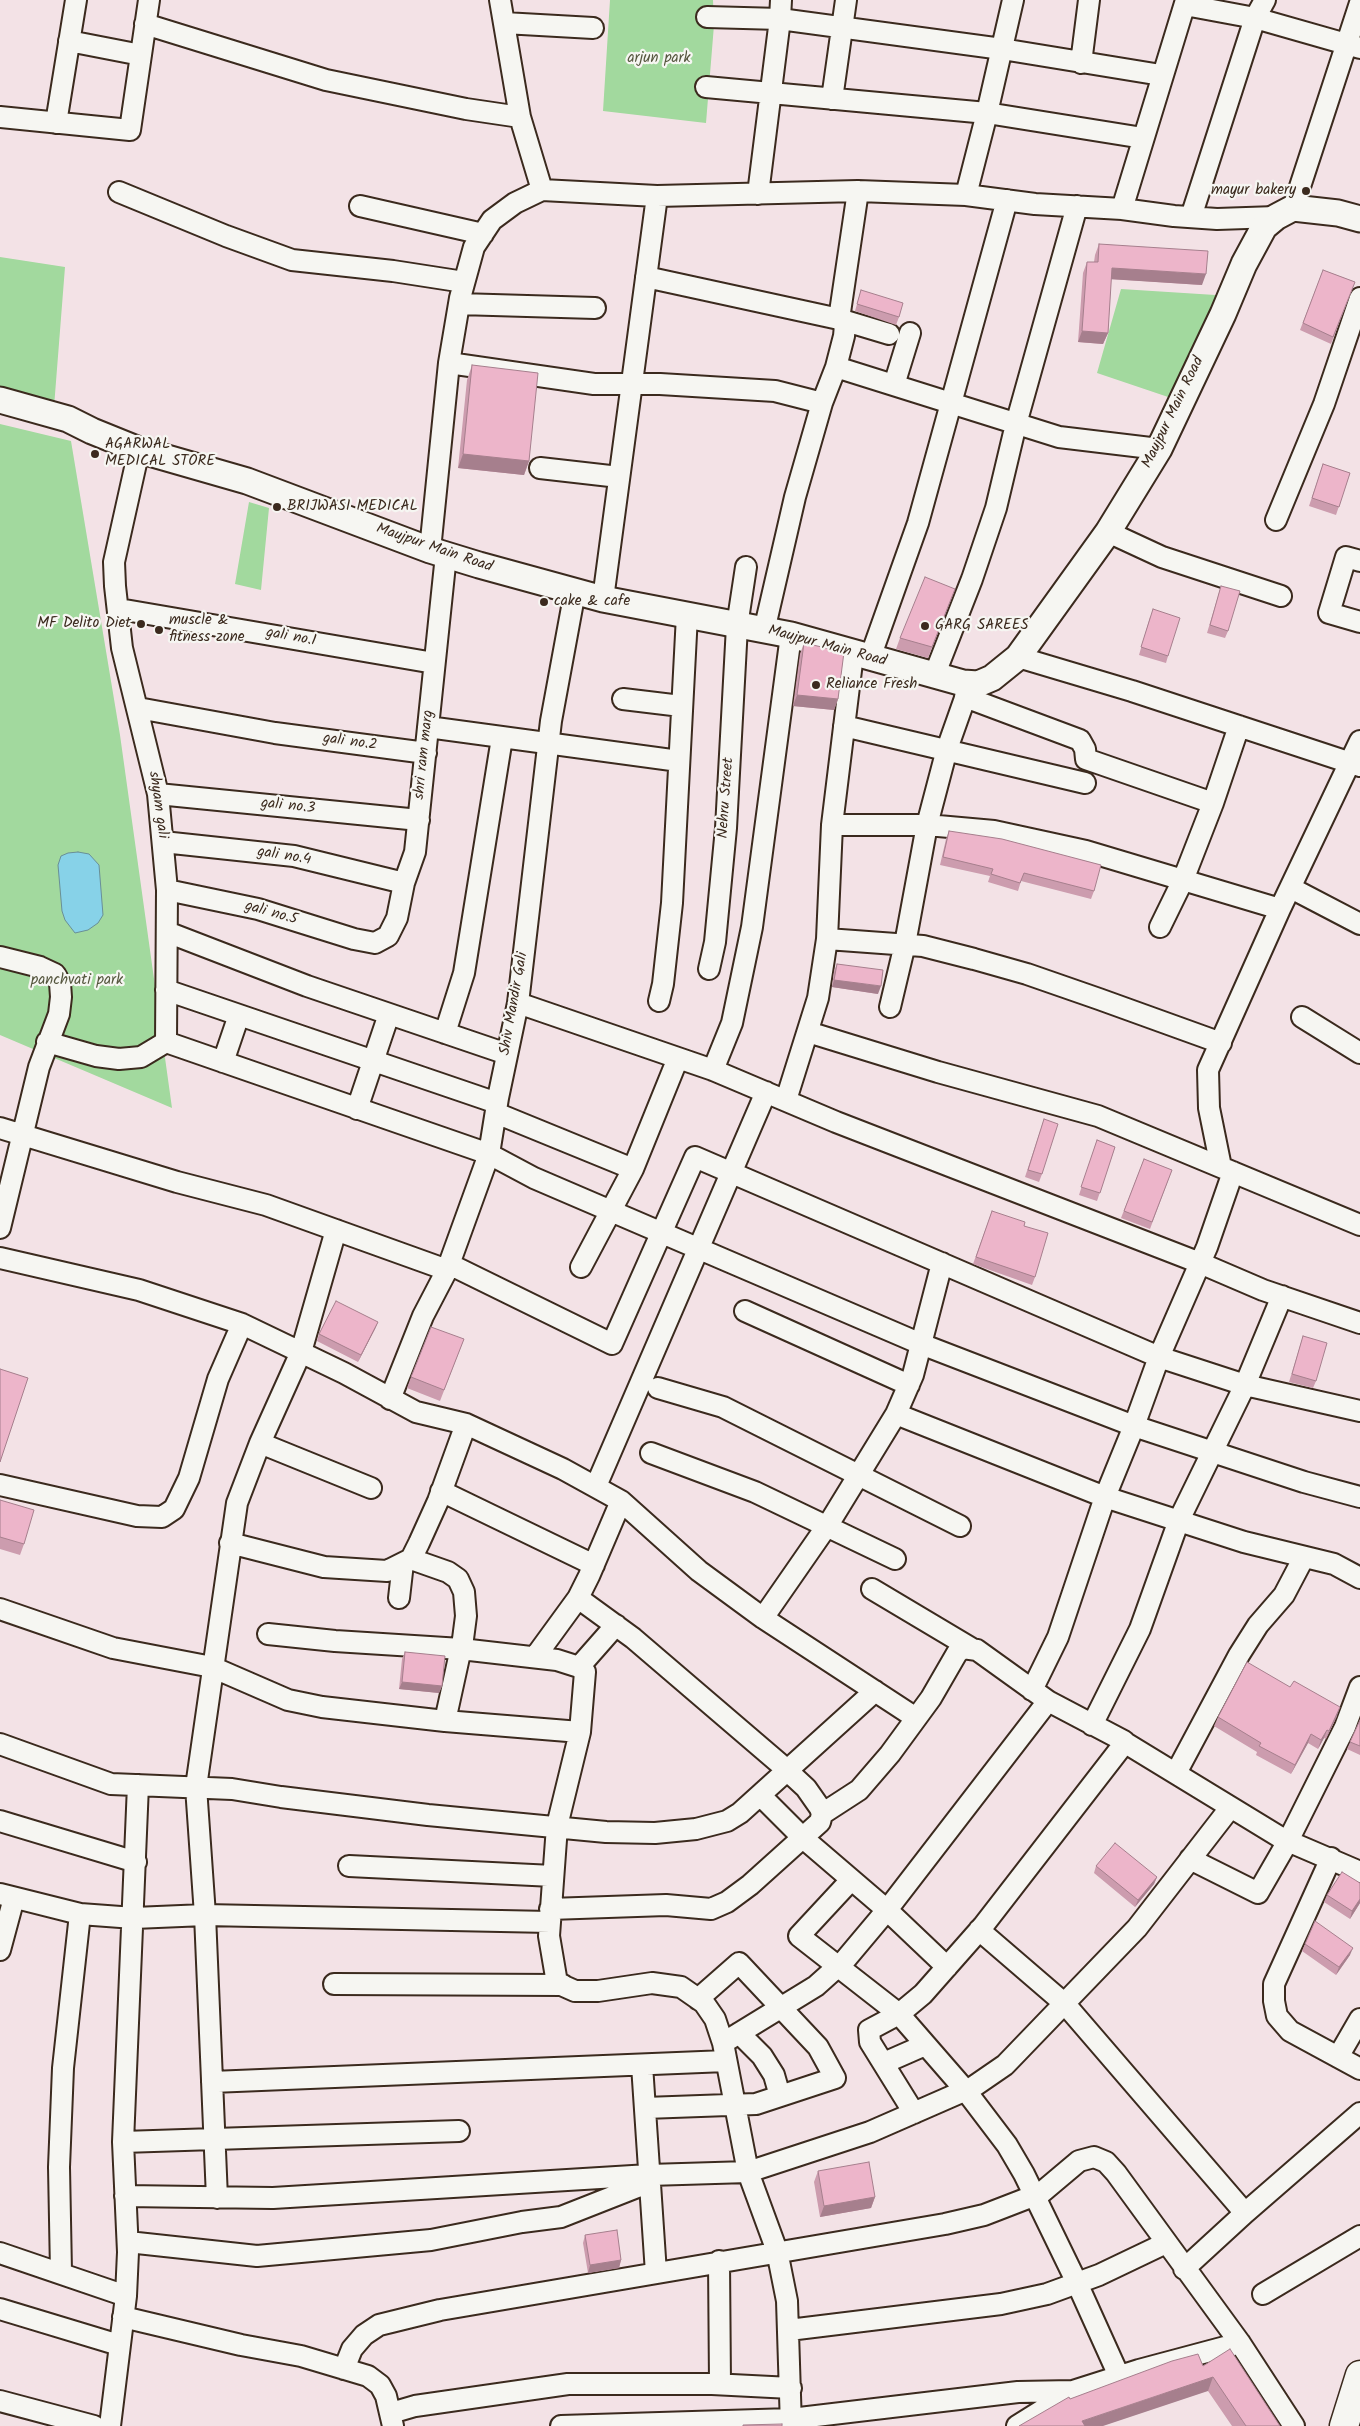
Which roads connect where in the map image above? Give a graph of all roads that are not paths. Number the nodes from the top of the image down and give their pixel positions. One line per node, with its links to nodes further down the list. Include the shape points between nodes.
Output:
1 (76, 0): 17 (street)
2 (149, 0): 14 (street)
3 (500, 0): 13 (street)
4 (846, 0): 15 (street)
5 (1013, 0): 19 (street)
6 (1089, 0): 21 (street)
7 (1265, 0): 12 (street)
8 (1186, 3): 12 (street); 22 (street)
9 (1360, 3): 18 (street)
10 (780, 9): 11 (street); 15 (street); 24 (street)
11 (707, 17)
12 (1256, 18): 18 (street); 42 (street)
13 (504, 23): 16 (street); 28 (street)
14 (145, 24): 20 (street); 28 (street, via 326,80)
15 (841, 26): 19 (street); 25 (street)
16 (593, 28)
17 (69, 41): 20 (street); 29 (street)
18 (1354, 46): 41 (street)
19 (1002, 49): 21 (street); 26 (street)
20 (141, 54): 29 (street, via 130,130)
21 (1081, 63): 22 (street)
22 (1162, 75): 30 (street)
23 (706, 87): 24 (street)
24 (770, 92): 25 (street); 34 (street)
25 (832, 99): 26 (street)
26 (988, 113): 30 (street); 35 (street)
27 (0, 117): 29 (street)
28 (520, 117): 31 (street)
29 (56, 123)
30 (1143, 138): 40 (street)
31 (542, 190): 36 (street); 44 (street, shri ram marg, via 500,214)
32 (858, 191): 34 (street); 35 (street); 50 (street)
33 (119, 192): 46 (street, via 292,260)
34 (758, 194): 36 (street)
35 (966, 195): 37 (street)
36 (657, 196): 45 (street)
37 (1007, 200): 39 (street); 59 (street)
38 (360, 206): 44 (street)
39 (1077, 206): 40 (street); 60 (street)
40 (1122, 209): 42 (street)
41 (1284, 213): 42 (street, via 1217,219); 43 (street, via 1338,213); 61 (street, Maujpur Main Road, via 1264,227 1244,264)
42 (1191, 217)
43 (1360, 219)
44 (483, 234): 46 (street, shri ram marg, via 474,247)
45 (646, 277): 50 (street); 55 (street)
46 (464, 282): 48 (street, shri ram marg)
47 (1360, 298): 65 (street, via 1324,404)
48 (459, 304): 49 (street); 53 (street, shri ram marg)
49 (595, 308)
50 (839, 319): 52 (street); 54 (street, via 846,330)
51 (910, 333): 56 (street)
52 (888, 334)
53 (449, 363): 55 (street, via 594,384); 67 (street, shri ram marg)
54 (836, 367): 56 (street); 58 (street)
55 (632, 384): 58 (street, via 774,391); 64 (street)
56 (894, 385): 59 (street)
57 (0, 400): 62 (street, Maujpur Main Road, via 68,419)
58 (822, 403): 77 (street, via 795,497)
59 (952, 403): 60 (street); 79 (street, via 918,523)
60 (1016, 424): 61 (street, via 1058,437); 82 (street, via 996,508)
61 (1159, 449): 66 (street, Maujpur Main Road)
62 (139, 450): 67 (street, Maujpur Main Road, via 247,481); 73 (street, shyam gali, via 114,562)
63 (540, 468): 64 (street)
64 (619, 477): 72 (street)
65 (1276, 520)
66 (1108, 532): 71 (street, via 1162,558); 80 (street, Maujpur Main Road)
67 (438, 553): 70 (street, Maujpur Main Road); 81 (street, shri ram marg)
68 (1360, 561): 75 (street, via 1346,557 1329,613)
69 (746, 567): 76 (street, Nehru Street)
70 (575, 591): 72 (street, Maujpur Main Road); 92 (street, Shiv Mandir Gali)
71 (1281, 596)
72 (603, 599): 74 (street, Maujpur Main Road)
73 (119, 609): 81 (street, gali no.1); 86 (street, shyam gali, via 122,648)
74 (687, 615): 76 (street, Maujpur Main Road); 85 (street)
75 (1360, 622)
76 (736, 626): 77 (street, Maujpur Main Road); 116 (street, Nehru Street, via 726,828 715,942)
77 (764, 631): 78 (street, Maujpur Main Road)
78 (790, 635): 79 (street, Maujpur Main Road); 134 (street, via 750,936 732,1023)
79 (861, 656): 82 (street, Maujpur Main Road); 87 (street)
80 (1018, 658): 83 (street, Maujpur Main Road, via 992,678); 88 (street)
81 (434, 663): 89 (street, shri ram marg)
82 (934, 676): 83 (street, Maujpur Main Road)
83 (967, 690): 93 (street); 99 (street, via 1080,740 1086,759)
84 (623, 699): 85 (street)
85 (682, 706): 95 (street)
86 (138, 708): 94 (street, gali no.2, via 275,733); 98 (street, shyam gali)
87 (844, 726): 93 (street); 101 (street)
88 (1239, 726): 96 (street); 99 (street)
89 (428, 727): 90 (street); 94 (street, shri ram marg)
90 (502, 738): 92 (street); 125 (street, via 464,973)
91 (1360, 741): 96 (street)
92 (548, 745): 95 (street); 119 (street, Shiv Mandir Gali)
93 (946, 749): 97 (street); 102 (street)
94 (426, 753): 100 (street, shri ram marg)
95 (678, 761): 118 (street, via 672,903 664,984)
96 (1355, 764): 106 (street)
97 (1085, 783)
98 (158, 794): 100 (street, gali no.3); 103 (street, shyam gali)
99 (1213, 802): 104 (street)
100 (419, 820): 105 (street, shri ram marg, via 415,852)
101 (832, 825): 102 (street); 112 (street)
102 (927, 825): 104 (street, via 994,831 1086,851); 114 (street)
103 (163, 842): 105 (street, gali no.4, via 294,856); 107 (street, shyam gali)
104 (1183, 880): 108 (street); 110 (street)
105 (404, 883): 113 (street, shri ram marg, via 397,918 388,936)
106 (1291, 888): 108 (street); 109 (street)
107 (167, 890): 111 (street, shyam gali); 113 (street, gali no.5, via 258,909)
108 (1280, 909): 128 (street)
109 (1360, 924)
110 (1160, 927)
111 (167, 932): 117 (street, shyam gali); 121 (street)
112 (827, 939): 114 (street); 124 (street, via 818,998)
113 (375, 943)
114 (905, 944): 120 (street); 128 (street, via 1027,974)
115 (0, 956): 126 (street, via 40,967 55,974 60,983 59,1014)
116 (709, 969)
117 (166, 990): 122 (street); 127 (street, shyam gali)
118 (659, 1000)
119 (518, 1004): 130 (street, Shiv Mandir Gali); 131 (street)
120 (890, 1007)
121 (389, 1014): 125 (street); 132 (street)
122 (239, 1015): 132 (street); 133 (street)
123 (1302, 1017): 129 (street)
124 (808, 1032): 136 (street); 143 (street, via 1098,1116)
125 (445, 1033): 130 (street)
126 (47, 1042): 127 (street, via 119,1059 141,1057); 140 (street)
127 (166, 1042): 133 (street)
128 (1221, 1043): 143 (street, via 1208,1070 1209,1108)
129 (1360, 1053)
130 (507, 1054): 137 (street, Shiv Mandir Gali)
131 (678, 1058): 134 (street); 142 (street)
132 (373, 1061): 137 (street); 138 (street)
133 (224, 1062): 138 (street)
134 (713, 1070): 135 (street)
135 (766, 1092): 136 (street); 144 (street)
136 (786, 1100): 153 (street)
137 (496, 1108): 141 (street, Shiv Mandir Gali); 142 (street)
138 (357, 1109): 141 (street)
139 (0, 1128): 140 (street)
140 (22, 1134): 147 (street); 148 (street, via 177,1182 266,1205)
141 (489, 1154): 145 (street, via 534,1178); 154 (street, Shiv Mandir Gali)
142 (633, 1169): 145 (street)
143 (1227, 1169): 146 (street); 153 (street)
144 (732, 1173): 149 (street, via 695,1157); 150 (street); 152 (street)
145 (611, 1211): 149 (street); 155 (street)
146 (1360, 1224)
147 (0, 1228)
148 (336, 1230): 154 (street); 161 (street)
149 (662, 1233): 150 (street); 154 (street, via 612,1344)
150 (700, 1249): 160 (street); 176 (street)
151 (0, 1258): 159 (street, via 139,1290)
152 (942, 1263): 160 (street); 162 (street)
153 (1200, 1263): 156 (street); 162 (street)
154 (448, 1267): 166 (street, Shiv Mandir Gali, via 423,1316)
155 (581, 1267)
156 (1282, 1296): 158 (street); 164 (street)
157 (745, 1311): 163 (street)
158 (1360, 1323)
159 (242, 1324): 161 (street); 175 (street, via 218,1380 189,1478 174,1509 162,1517 137,1516)
160 (921, 1344): 163 (street); 170 (street)
161 (302, 1352): 166 (street); 171 (street)
162 (1159, 1357): 164 (street); 170 (street)
163 (908, 1385): 168 (street)
164 (1245, 1385): 167 (street); 172 (street)
165 (658, 1388): 174 (street, via 723,1407)
166 (390, 1398): 169 (street, via 416,1412)
167 (1360, 1411)
168 (896, 1414): 174 (street); 179 (street)
169 (466, 1424): 176 (street); 178 (street)
170 (1134, 1426): 172 (street); 179 (street)
171 (260, 1443): 177 (street); 185 (street, via 236,1503)
172 (1214, 1452): 180 (street); 182 (street)
173 (651, 1454): 183 (street, via 755,1492)
174 (859, 1475): 183 (street); 184 (street)
175 (0, 1485)
176 (596, 1486): 181 (street)
177 (370, 1488)
178 (441, 1491): 188 (street); 189 (street)
179 (1105, 1497): 182 (street); 205 (street)
180 (1360, 1497)
181 (620, 1500): 189 (street); 195 (street, via 699,1571)
182 (1179, 1520): 186 (street, via 1244,1542); 208 (street, via 1140,1629)
183 (827, 1526): 187 (street); 195 (street)
184 (960, 1526)
185 (230, 1543): 188 (street, via 324,1567 387,1571); 201 (street)
186 (1304, 1557): 190 (street, via 1334,1564); 213 (street, via 1284,1595 1258,1625 1239,1655)
187 (895, 1559)
188 (407, 1561): 192 (street); 198 (street, via 448,1572 458,1579 464,1592 466,1616)
189 (594, 1565): 193 (street)
190 (1360, 1578)
191 (872, 1589): 199 (street)
192 (399, 1598)
193 (578, 1598): 196 (street); 200 (street)
194 (0, 1610): 201 (street, via 113,1648)
195 (763, 1618): 204 (street)
196 (616, 1625): 202 (street); 212 (street)
197 (268, 1634): 198 (street)
198 (461, 1648): 200 (street); 207 (street)
199 (971, 1648): 205 (street); 206 (street, via 960,1649 932,1698)
200 (535, 1657): 202 (street)
201 (212, 1667): 207 (street, via 288,1700); 215 (street)
202 (579, 1667): 209 (street, via 586,1678)
203 (1360, 1687): 222 (street, via 1345,1727)
204 (875, 1691): 206 (street); 212 (street)
205 (1040, 1696): 208 (street); 231 (street)
206 (916, 1718): 218 (street, via 859,1790)
207 (445, 1721): 209 (street)
208 (1092, 1724): 210 (street)
209 (580, 1732): 220 (street)
210 (1124, 1742): 213 (street); 236 (street)
211 (0, 1744): 214 (street, via 111,1784)
212 (788, 1771): 216 (street); 218 (street, via 806,1788)
213 (1176, 1773): 217 (street)
214 (138, 1785): 215 (street); 225 (street)
215 (196, 1787): 220 (street, via 428,1815); 233 (street)
216 (760, 1795): 220 (street, via 727,1821 696,1829 655,1833 606,1832); 221 (street)
217 (1230, 1808): 222 (street); 224 (street)
218 (822, 1814): 221 (street, via 820,1822)
219 (0, 1821): 225 (street)
220 (557, 1826): 228 (street)
221 (803, 1838): 229 (street); 234 (street, via 750,1885 711,1909 666,1905)
222 (1288, 1841): 223 (street); 224 (street, via 1258,1893)
223 (1331, 1858): 227 (street); 249 (street, via 1274,1984 1274,2001 1277,2016 1290,2031)
224 (1190, 1859): 243 (street, via 1137,1928)
225 (136, 1862): 235 (street)
226 (349, 1866): 228 (street)
227 (1360, 1872)
228 (553, 1876): 234 (street)
229 (851, 1880): 231 (street); 238 (street, via 799,1936)
230 (7, 1896): 232 (street); 237 (street)
231 (887, 1910): 238 (street); 239 (street)
232 (80, 1914): 235 (street); 276 (street, via 63,2068 59,2167)
233 (205, 1915): 234 (street); 235 (street); 253 (street)
234 (550, 1916): 241 (street, via 553,1965 557,1983)
235 (134, 1918): 262 (street)
236 (979, 1930): 239 (street); 243 (street)
237 (0, 1950)
238 (839, 1966): 244 (street, via 816,1986); 245 (street)
239 (946, 1967): 245 (street, via 923,1994)
240 (334, 1984): 241 (street)
241 (562, 1985): 242 (street, via 583,1991 652,1983 681,1987)
242 (698, 1999): 244 (street, via 739,1963); 248 (street, via 715,2019)
243 (1065, 2004): 254 (street, via 1005,2065); 268 (street)
244 (783, 2007): 248 (street); 255 (street, via 818,2047 835,2078)
245 (899, 2014): 247 (street); 250 (street, via 869,2030 870,2042)
246 (1360, 2019): 249 (street)
247 (924, 2045): 250 (street); 254 (street)
248 (730, 2046): 251 (street); 255 (street, via 762,2056 774,2074); 256 (street)
249 (1338, 2057): 252 (street)
250 (884, 2063): 258 (street)
251 (642, 2065): 253 (street); 257 (street)
252 (1360, 2069)
253 (212, 2082): 261 (street)
254 (966, 2091): 258 (street); 265 (street, via 1007,2145)
255 (780, 2096): 256 (street)
256 (736, 2106): 257 (street); 263 (street)
257 (645, 2108): 264 (street)
258 (914, 2113): 263 (street, via 870,2132)
259 (1360, 2114): 268 (street)
260 (459, 2131): 261 (street)
261 (214, 2139): 262 (street); 267 (street)
262 (123, 2142): 266 (street)
263 (748, 2172): 264 (street); 272 (street)
264 (649, 2179): 267 (street); 270 (street, via 561,2217 430,2240 257,2256); 277 (street)
265 (1034, 2195): 271 (street, via 1079,2161 1099,2158 1116,2173); 272 (street, via 984,2215 945,2224); 278 (street)
266 (125, 2196): 267 (street); 270 (street)
267 (217, 2198)
268 (1245, 2213): 275 (street)
269 (1360, 2236): 279 (street)
270 (128, 2242): 280 (street)
271 (1166, 2243): 275 (street); 278 (street)
272 (777, 2252): 274 (street); 283 (street)
273 (0, 2253): 276 (street)
274 (720, 2261): 277 (street); 289 (street)
275 (1184, 2269): 284 (street)
276 (61, 2272): 280 (street)
277 (656, 2272): 286 (street, via 440,2310 379,2325 352,2349)
278 (1077, 2283): 283 (street, via 1047,2294 1000,2304); 288 (street)
279 (1263, 2294)
280 (126, 2296): 282 (street)
281 (0, 2309): 285 (street)
282 (123, 2317): 285 (street); 286 (street, via 301,2356)
283 (789, 2330): 290 (street)
284 (1240, 2343): 288 (street); 299 (street)
285 (119, 2345): 296 (street)
286 (344, 2369): 293 (street, via 368,2376 380,2385)
287 (1360, 2375): 300 (main road)
288 (1119, 2376): 291 (street)
289 (720, 2384): 290 (street); 293 (street, via 568,2384 415,2406)
290 (790, 2388): 294 (street)
291 (1073, 2391): 294 (street, via 1018,2392); 298 (street)
292 (0, 2401): 295 (street)
293 (392, 2420)
294 (791, 2422): 297 (street)
295 (94, 2426)
296 (110, 2426)
297 (561, 2426)
298 (1017, 2426)
299 (1294, 2426)
300 (1344, 2426)

